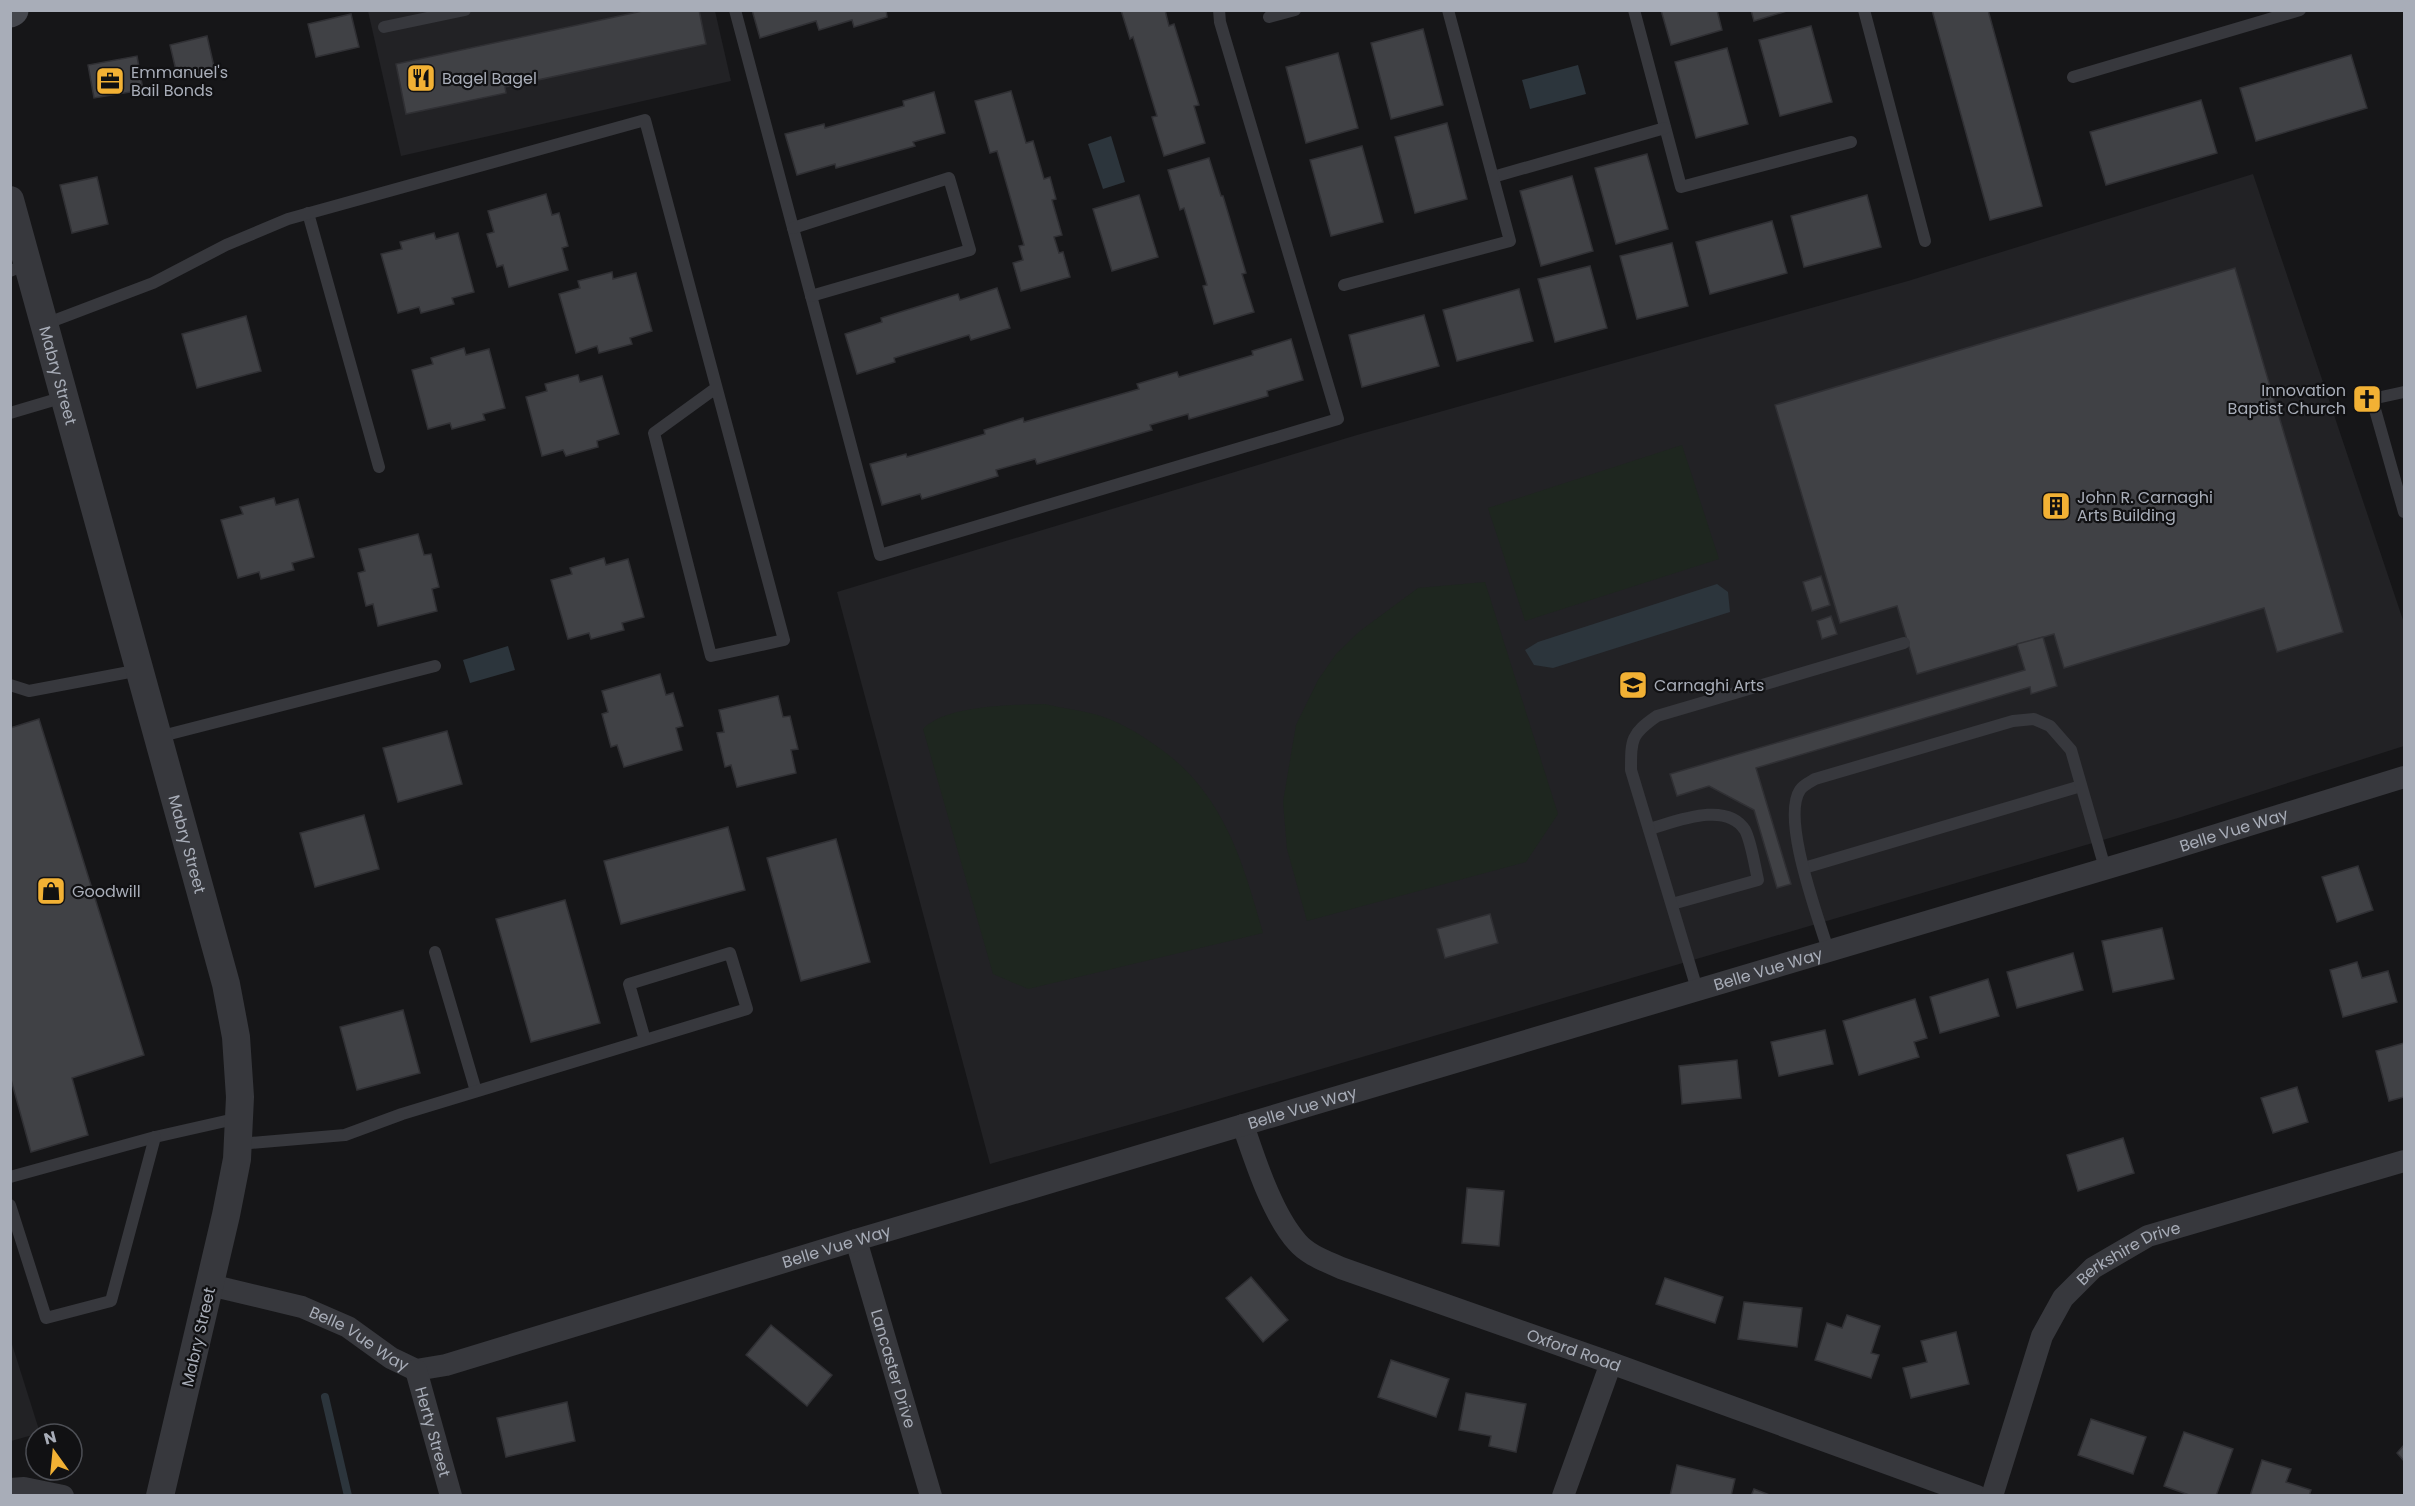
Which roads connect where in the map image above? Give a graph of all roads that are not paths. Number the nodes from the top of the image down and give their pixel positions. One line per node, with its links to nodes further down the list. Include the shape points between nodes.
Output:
1 (465, 10): 10 (lane)
2 (735, 10): 17 (lane)
3 (1219, 10): 21 (lane, via 1338,419 880,555)
4 (1295, 10): 9 (lane)
5 (1448, 10): 14 (lane)
6 (1634, 10): 12 (lane)
7 (1864, 10): 18 (lane)
8 (2300, 10): 11 (lane)
9 (1269, 17)
10 (384, 27)
11 (2073, 77)
12 (1665, 128): 13 (lane, via 1681,188); 14 (lane)
13 (1851, 142)
14 (1493, 177): 20 (lane, via 1510,241)
15 (10, 201): 19 (street, Mabry Street)
16 (308, 213): 22 (lane, via 226,245 153,283); 23 (lane, via 645,120); 27 (lane)
17 (793, 228): 21 (lane); 21 (lane, via 949,178 970,250)
18 (1925, 241)
19 (19, 268): 22 (street, Mabry Street)
20 (1344, 285)
21 (811, 296)
22 (45, 324): 25 (street, Mabry Street)
23 (716, 388): 23 (lane, via 654,433 711,656 784,640)
24 (2404, 392): 28 (lane, via 2372,399)
25 (64, 397): 26 (lane); 31 (street, Mabry Street)
26 (10, 413)
27 (379, 467)
28 (2404, 512)
29 (1904, 643): 36 (lane, via 1657,716 1641,728 1631,744 1631,770)
30 (435, 666): 33 (lane)
31 (140, 670): 32 (lane, via 29,691); 33 (street, Mabry Street)
32 (10, 685)
33 (158, 736): 46 (street, Mabry Street, via 226,984 236,1037)
34 (2404, 778): 38 (street, Belle Vue Way)
35 (2081, 786): 37 (lane); 37 (lane, via 2071,750 2050,726 2034,719 2002,724 1815,779 1800,788 1795,803 1793,821); 38 (lane)
36 (1649, 829): 39 (lane); 39 (lane, via 1707,814 1731,818 1745,831 1758,880)
37 (1804, 868): 40 (lane)
38 (2105, 868): 40 (street, Belle Vue Way)
39 (1672, 904): 42 (lane)
40 (1828, 950): 42 (street, Belle Vue Way)
41 (435, 952): 44 (lane)
42 (1697, 989): 45 (street, Belle Vue Way)
43 (645, 1040): 43 (lane, via 629,984 730,953 747,1009); 44 (lane)
44 (476, 1091): 46 (lane, via 345,1135)
45 (1243, 1125): 51 (street, Belle Vue Way); 53 (street, Oxford Road, via 1277,1210 1297,1242 1313,1255)
46 (239, 1131): 47 (lane); 52 (street, Mabry Street)
47 (154, 1137): 49 (lane); 50 (lane, via 111,1301 46,1318)
48 (2404, 1161): 62 (street, Berkshire Drive, via 2148,1236 2093,1268 2062,1298 2042,1336)
49 (10, 1177)
50 (10, 1205)
51 (856, 1240): 54 (street, Belle Vue Way, via 446,1365); 59 (street, Lancaster Drive)
52 (210, 1285): 54 (street, Belle Vue Way, via 302,1307 348,1326 391,1358); 57 (street, Mabry Street)
53 (1611, 1363): 60 (street); 61 (street, Oxford Road)
54 (416, 1370): 58 (street, Herty Street)
55 (10, 1489): 56 (street)
56 (63, 1496)
57 (160, 1496)
58 (451, 1496)
59 (932, 1496)
60 (1563, 1496)
61 (1977, 1496)
62 (1992, 1496)

